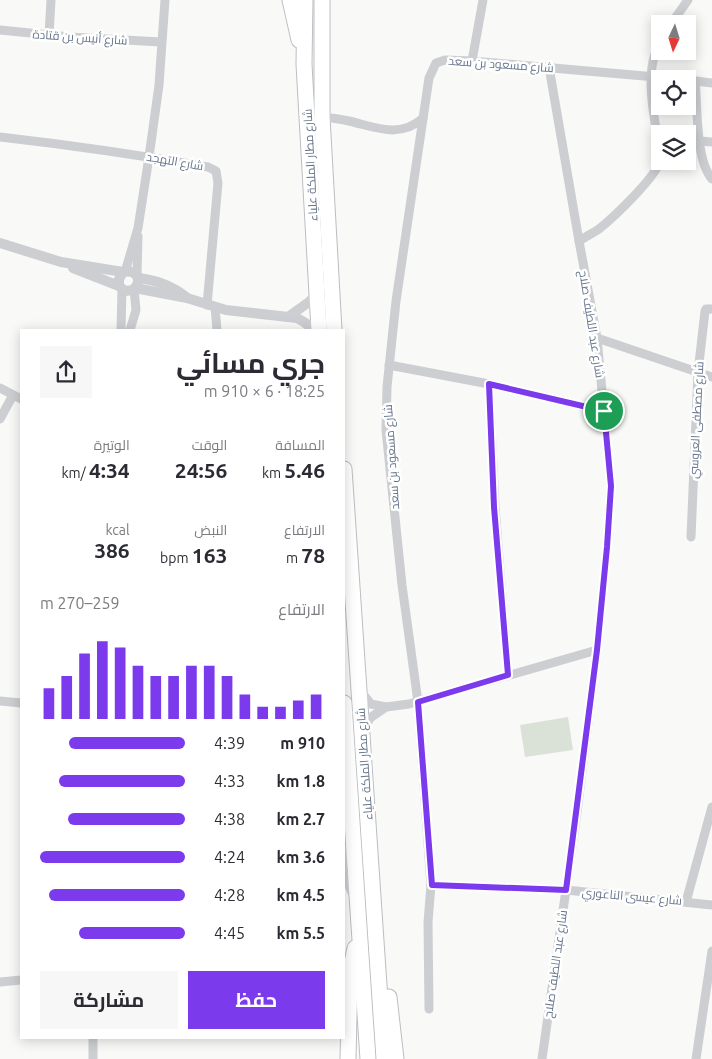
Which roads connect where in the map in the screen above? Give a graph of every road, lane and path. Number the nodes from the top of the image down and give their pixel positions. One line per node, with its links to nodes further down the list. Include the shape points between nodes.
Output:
1 (51, 0): 11 (street)
2 (164, 0): 12 (street)
3 (290, 0): 16 (highway)
4 (304, 0): 16 (highway, شارع مطار الملكة علياء)
5 (322, 0): 13 (highway, شارع مطار الملكة علياء)
6 (333, 0): 13 (highway)
7 (483, 0): 15 (street)
8 (688, 0): 9 (street)
9 (677, 15)
10 (0, 30): 11 (street, شارع أنيس بن قتادة)
11 (48, 35): 12 (street, شارع أنيس بن قتادة)
12 (161, 42): 28 (street, via 159,85)
13 (322, 58): 22 (highway, شارع مطار الملكة علياء)
14 (653, 60): 18 (street)
15 (472, 61): 17 (street, شارع مسعود بن سعد); 23 (street, شارع مسعود بن سعد, via 436,63 429,78)
16 (304, 64): 38 (highway, شارع مطار الملكة علياء)
17 (549, 67): 18 (street, شارع مسعود بن سعد); 32 (street, شارع عبد اللطيف صلاح)
18 (650, 75): 24 (street)
19 (696, 81): 20 (street)
20 (712, 83)
21 (696, 114): 26 (street)
22 (322, 117): 23 (street, via 392,130 410,127); 47 (highway, شارع مطار الملكة علياء)
23 (423, 118): 49 (street, شارع مسعود بن سعد, via 403,244)
24 (656, 125)
25 (0, 137): 28 (street, شارع التهجد)
26 (700, 141): 27 (street); 30 (street, via 700,154)
27 (712, 142)
28 (149, 156): 31 (street); 39 (street, شارع التهجد, via 216,171)
29 (655, 170): 32 (street, via 613,216)
30 (712, 179)
31 (138, 228): 35 (street); 36 (street)
32 (578, 241): 48 (street, شارع عبد اللطيف صلاح)
33 (0, 243): 34 (street)
34 (61, 262): 35 (street); 37 (street)
35 (124, 272): 36 (street, via 130,271); 37 (street, via 119,278)
36 (136, 283): 37 (street, via 129,291); 39 (street); 43 (street, via 136,310)
37 (121, 288): 42 (street)
38 (317, 294): 41 (street); 46 (highway, شارع مطار الملكة علياء)
39 (211, 306): 41 (street); 44 (street)
40 (712, 309): 50 (street, شارع مصطفى العروسي, via 706,309 704,314)
41 (288, 317): 45 (street)
42 (121, 329)
43 (130, 329)
44 (217, 329)
45 (313, 329)
46 (320, 329)
47 (334, 329)
48 (597, 338): 50 (street); 55 (street, شارع عبد اللطيف صلاح)
49 (389, 365): 52 (street); 63 (street, شارع مسعود بن سعد, via 386,408 388,452)
50 (698, 372): 51 (street); 58 (street, شارع مصطفى العروسي)
51 (712, 376)
52 (489, 384): 55 (street); 60 (street, via 494,507)
53 (0, 388): 54 (street)
54 (17, 397): 56 (street)
55 (604, 411): 59 (street, شارع عبد اللطيف صلاح, via 611,486)
56 (0, 420)
57 (345, 485): 61 (highway, شارع مطار الملكة علياء)
58 (691, 537)
59 (597, 650): 60 (street); 73 (street, شارع عبد اللطيف صلاح)
60 (508, 675): 63 (street)
61 (359, 689): 65 (street, via 370,704); 67 (highway, شارع مطار الملكة علياء)
62 (0, 701): 64 (street)
63 (418, 702): 65 (street); 72 (street, شارع مسعود بن سعد)
64 (20, 703)
65 (386, 707): 67 (street, via 370,718)
66 (345, 720): 69 (highway, شارع مطار الملكة علياء)
67 (362, 733): 77 (highway, شارع مطار الملكة علياء)
68 (712, 807): 74 (street)
69 (352, 836): 70 (street); 76 (highway, شارع مطار الملكة علياء)
70 (345, 863)
71 (345, 877): 76 (street)
72 (432, 885): 73 (street, شارع عيسى الناعوري); 82 (street, شارع مسعود بن سعد, via 428,922)
73 (566, 890): 74 (street, شارع عيسى الناعوري); 89 (street, شارع عبد اللطيف صلاح)
74 (686, 902): 75 (street, شارع عيسى الناعوري)
75 (712, 905)
76 (357, 906): 78 (highway, شارع مطار الملكة علياء)
77 (374, 932): 87 (highway, شارع مطار الملكة علياء); 88 (highway, via 385,963)
78 (359, 934): 85 (highway, via 350,972); 86 (highway, شارع مطار الملكة علياء)
79 (712, 951): 90 (street)
80 (20, 980): 81 (street)
81 (0, 982)
82 (429, 1009)
83 (93, 1039): 84 (street)
84 (93, 1059)
85 (348, 1059)
86 (368, 1059)
87 (384, 1059)
88 (396, 1059)
89 (542, 1059)
90 (696, 1059)

